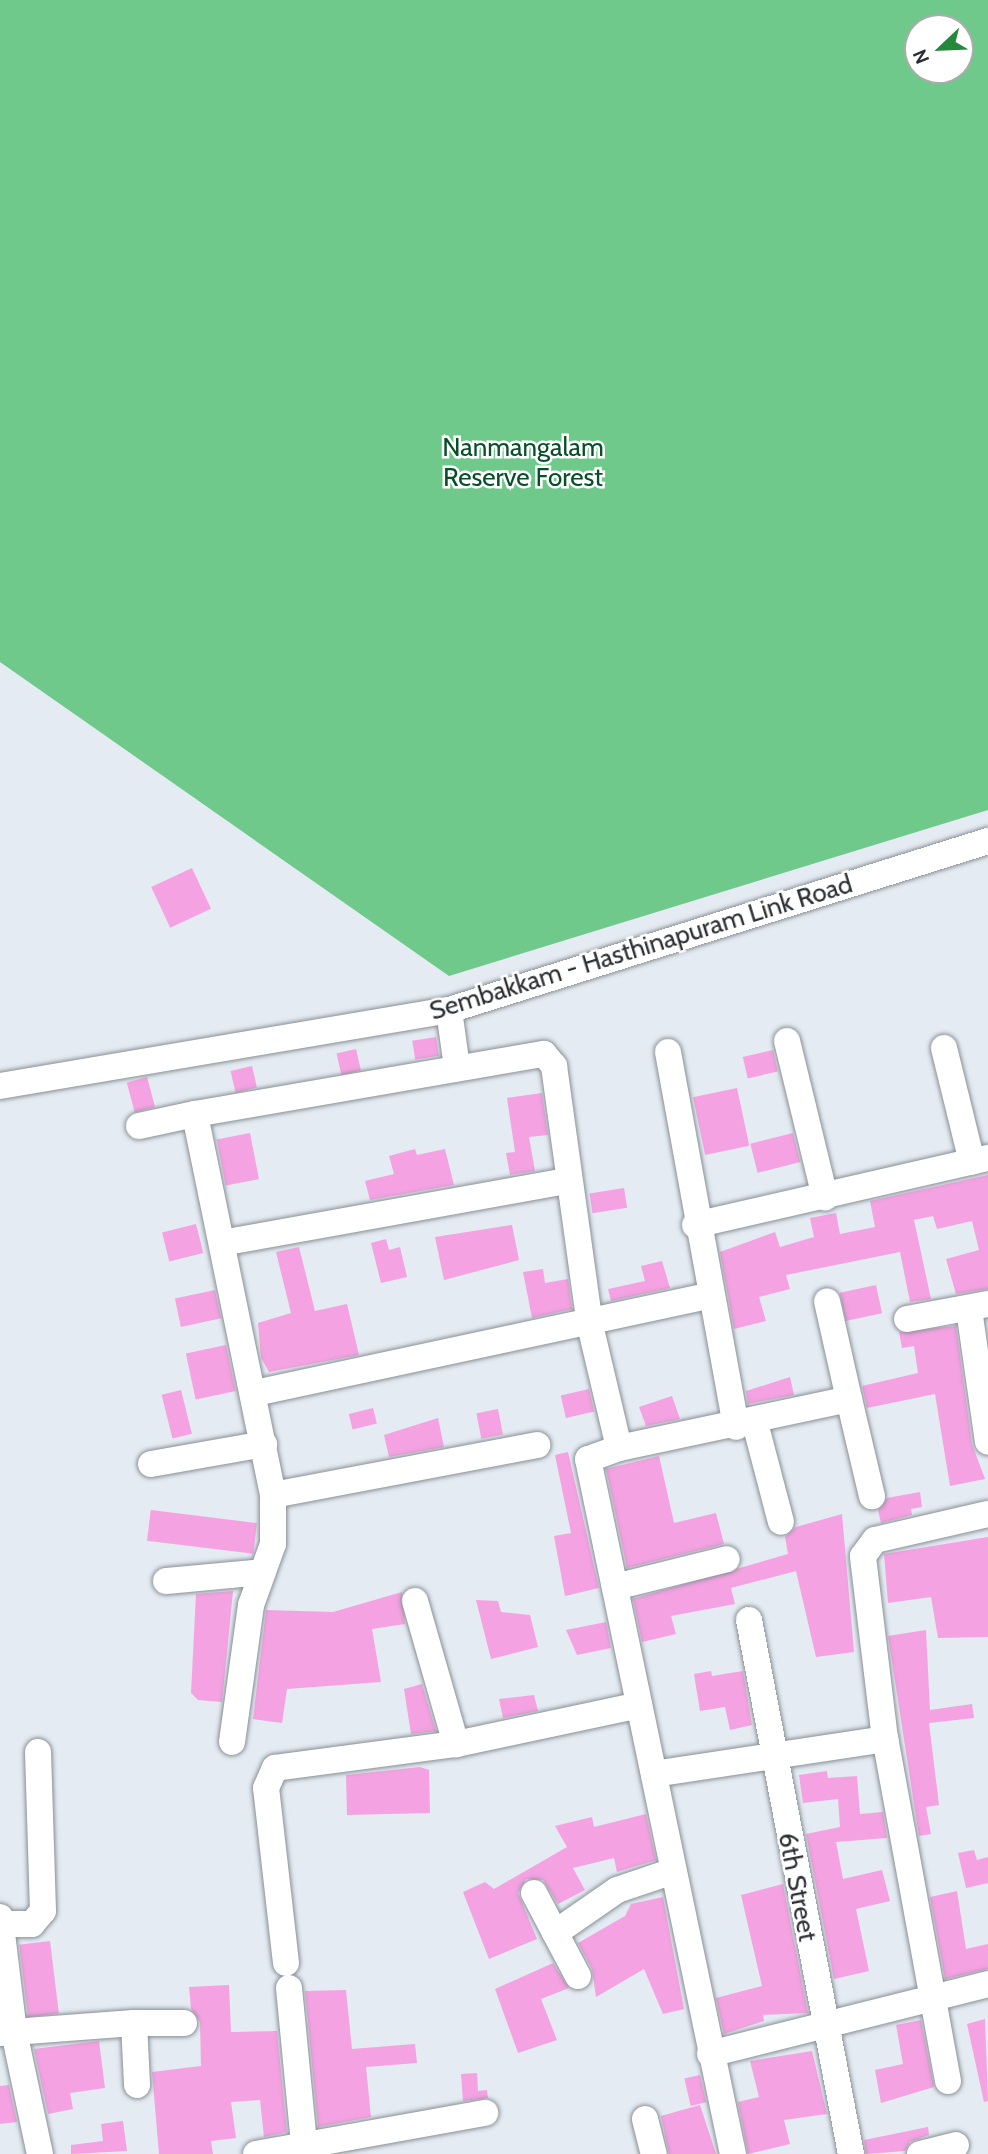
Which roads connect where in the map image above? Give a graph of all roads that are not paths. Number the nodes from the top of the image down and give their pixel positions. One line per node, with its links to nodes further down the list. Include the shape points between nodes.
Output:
1 (988, 841): 2 (street, Sembakkam - Hasthinapuram Link Road)
2 (449, 1010): 6 (street); 7 (street, Sembakkam - Hasthinapuram Link Road)
3 (787, 1041): 12 (street)
4 (944, 1048): 10 (street)
5 (667, 1052): 13 (street)
6 (457, 1068): 8 (street); 11 (street, via 538,1052 550,1058)
7 (0, 1086)
8 (195, 1114): 9 (street); 14 (street)
9 (139, 1126)
10 (980, 1160): 12 (street)
11 (567, 1181): 14 (street); 19 (street)
12 (825, 1198): 13 (street)
13 (695, 1225): 15 (street)
14 (222, 1243): 20 (street)
15 (708, 1296): 19 (street); 22 (street)
16 (827, 1301): 21 (street)
17 (978, 1307): 18 (street); 23 (street)
18 (907, 1319)
19 (590, 1325): 20 (street); 26 (street)
20 (254, 1393): 24 (street)
21 (849, 1399): 22 (street); 29 (street)
22 (745, 1425): 26 (street); 31 (street)
23 (988, 1442)
24 (264, 1444): 27 (street); 28 (street)
25 (537, 1445): 28 (street)
26 (620, 1448): 35 (street, via 588,1459)
27 (150, 1464)
28 (273, 1495): 33 (street, via 273,1544)
29 (872, 1496)
30 (988, 1514): 39 (street, via 875,1540 865,1549)
31 (781, 1522)
32 (727, 1559): 35 (street)
33 (262, 1572): 34 (street); 40 (street, via 251,1605)
34 (166, 1581)
35 (615, 1587): 38 (street)
36 (415, 1601): 41 (street)
37 (749, 1620): 43 (street, 6th Street)
38 (639, 1705): 41 (street); 44 (street)
39 (885, 1739): 43 (street); 51 (street)
40 (232, 1742)
41 (456, 1744): 61 (street, via 278,1767 267,1777)
42 (38, 1752): 47 (street, via 43,1911 32,1924)
43 (771, 1753): 44 (street); 54 (street, 6th Street)
44 (654, 1774): 45 (street)
45 (673, 1871): 48 (street, via 617,1890); 56 (street)
46 (534, 1893): 48 (street)
47 (2, 1921): 55 (street)
48 (555, 1933): 49 (street)
49 (578, 1976)
50 (988, 1984): 51 (street)
51 (928, 1996): 54 (street); 57 (street)
52 (134, 2023): 53 (street); 55 (street); 58 (street)
53 (184, 2023)
54 (824, 2023): 56 (street); 67 (street, 6th Street)
55 (7, 2032): 63 (street)
56 (710, 2054): 66 (street)
57 (948, 2081)
58 (136, 2085)
59 (485, 2113): 61 (street)
60 (645, 2119): 65 (street)
61 (304, 2145): 64 (street)
62 (956, 2146): 68 (street)
63 (40, 2154)
64 (256, 2154)
65 (654, 2154)
66 (733, 2154)
67 (851, 2154)
68 (920, 2154)

